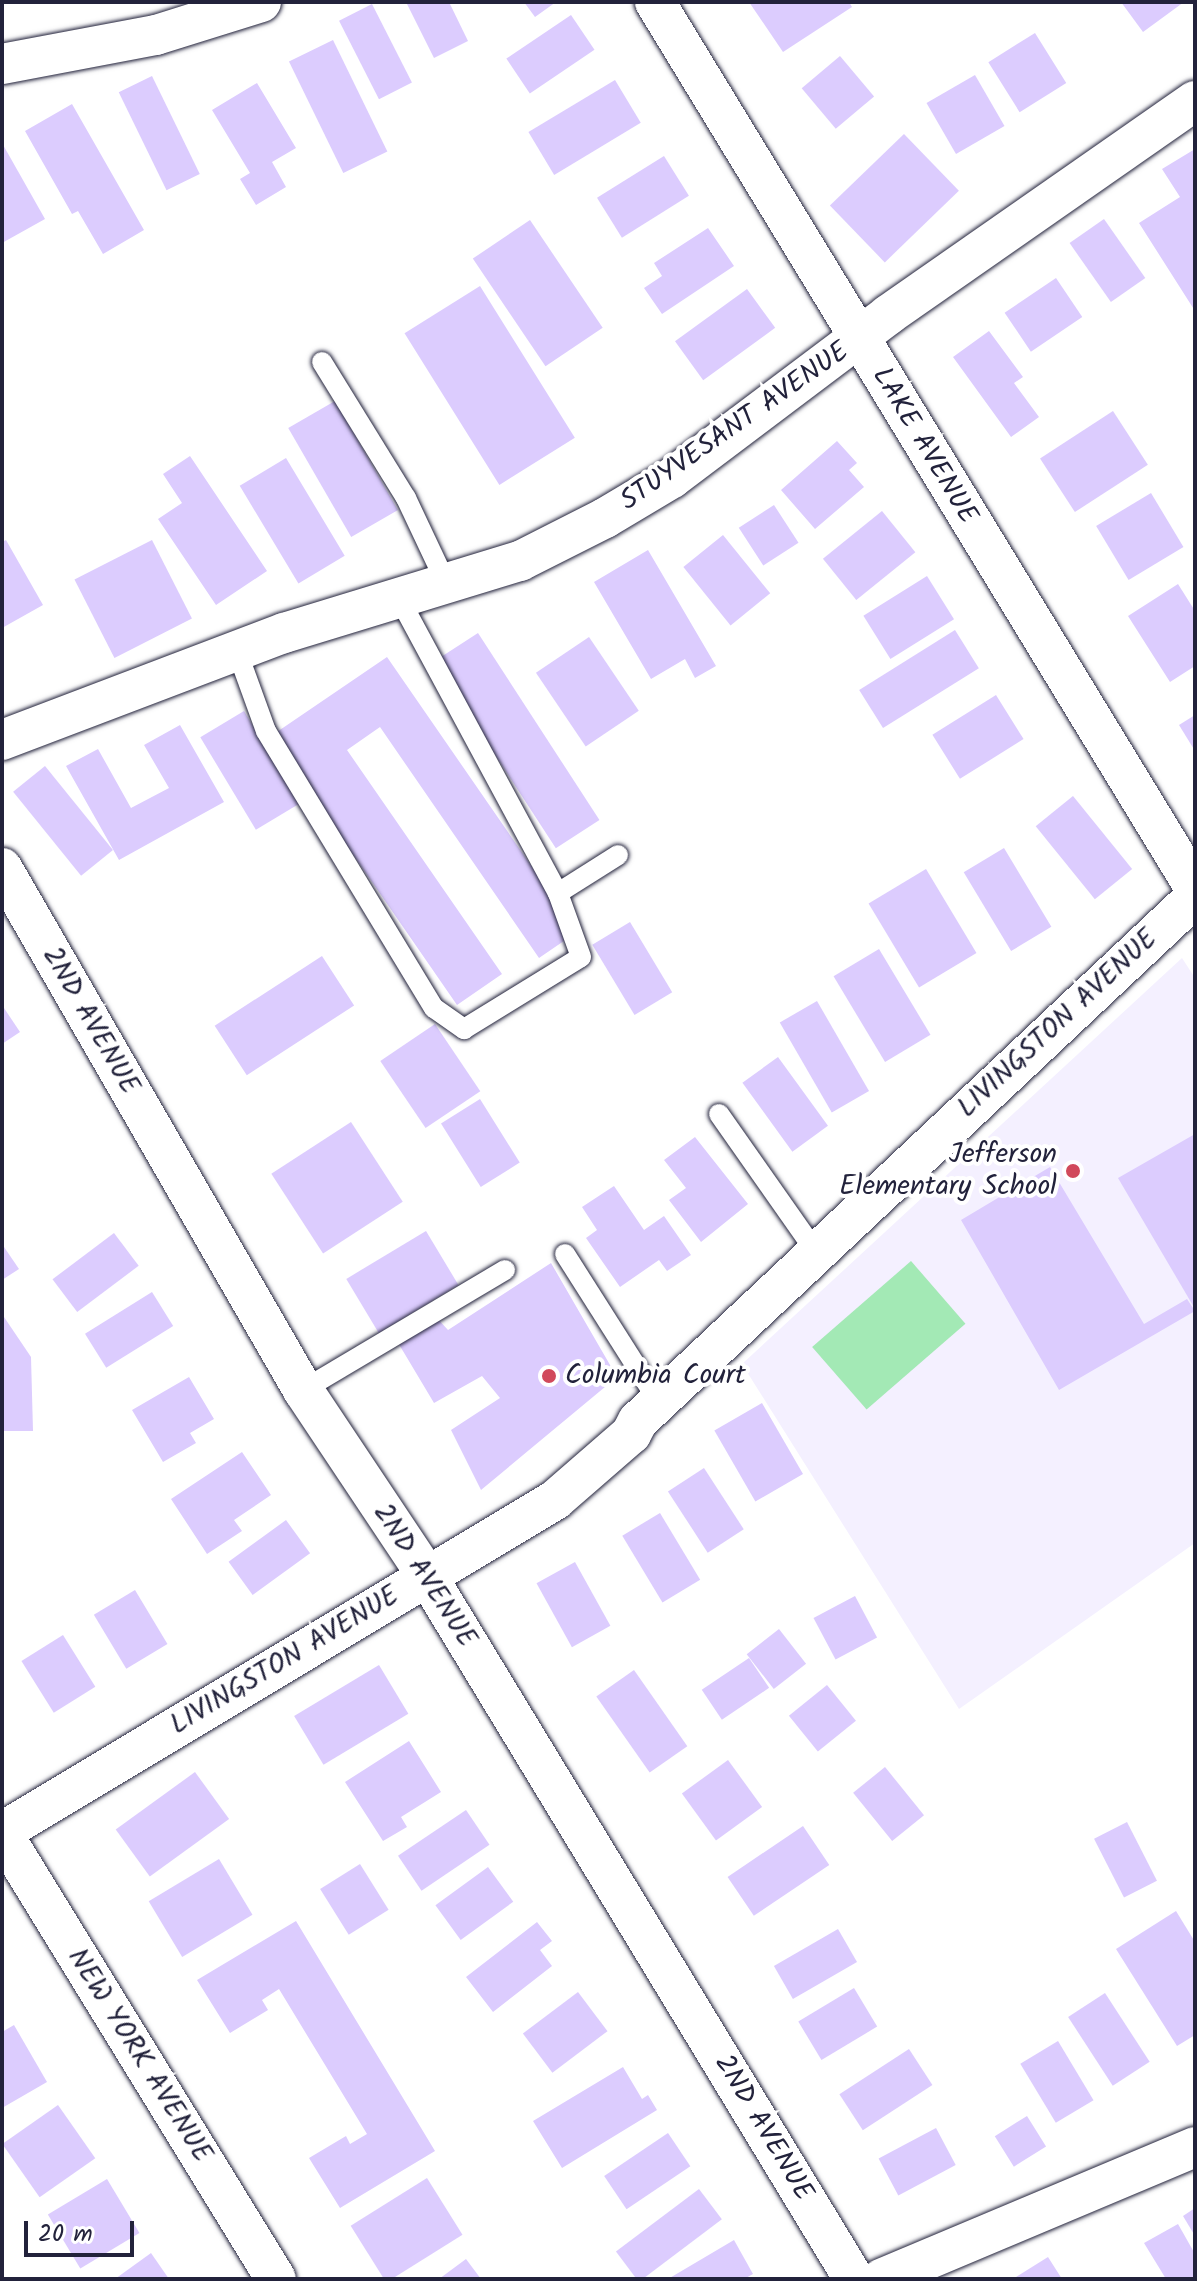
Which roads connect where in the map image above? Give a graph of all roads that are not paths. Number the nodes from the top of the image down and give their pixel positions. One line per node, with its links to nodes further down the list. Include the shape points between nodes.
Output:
1 (261, 2): 3 (street, via 156,35)
2 (655, 2): 5 (street, LAKE AVENUE)
3 (2, 64)
4 (1195, 101): 5 (street, STUYVESANT AVENUE)
5 (861, 338): 7 (street, STUYVESANT AVENUE, via 672,478 605,518 520,561); 13 (street, LAKE AVENUE)
6 (322, 362): 7 (lane, via 406,498)
7 (446, 583): 8 (street, STUYVESANT AVENUE)
8 (399, 598): 9 (street, STUYVESANT AVENUE); 14 (lane)
9 (237, 651): 10 (street, STUYVESANT AVENUE); 14 (lane, via 266,731 434,1008 464,1029 581,957)
10 (2, 740)
11 (618, 855): 14 (lane)
12 (2, 868): 20 (street, 2ND AVENUE)
13 (1195, 888)
14 (558, 893)
15 (1195, 897): 17 (street, LIVINGSTON AVENUE)
16 (719, 1114): 17 (lane)
17 (816, 1252): 21 (street, LIVINGSTON AVENUE)
18 (565, 1254): 21 (lane)
19 (505, 1270): 20 (lane)
20 (303, 1390): 22 (street, 2ND AVENUE)
21 (659, 1402): 22 (street, LIVINGSTON AVENUE, via 631,1434 555,1500)
22 (427, 1576): 23 (street, LIVINGSTON AVENUE); 26 (street, 2ND AVENUE)
23 (2, 1832): 25 (street, NEW YORK AVENUE)
24 (1195, 2147): 27 (street)
25 (276, 2279)
26 (854, 2279)
27 (881, 2279)

